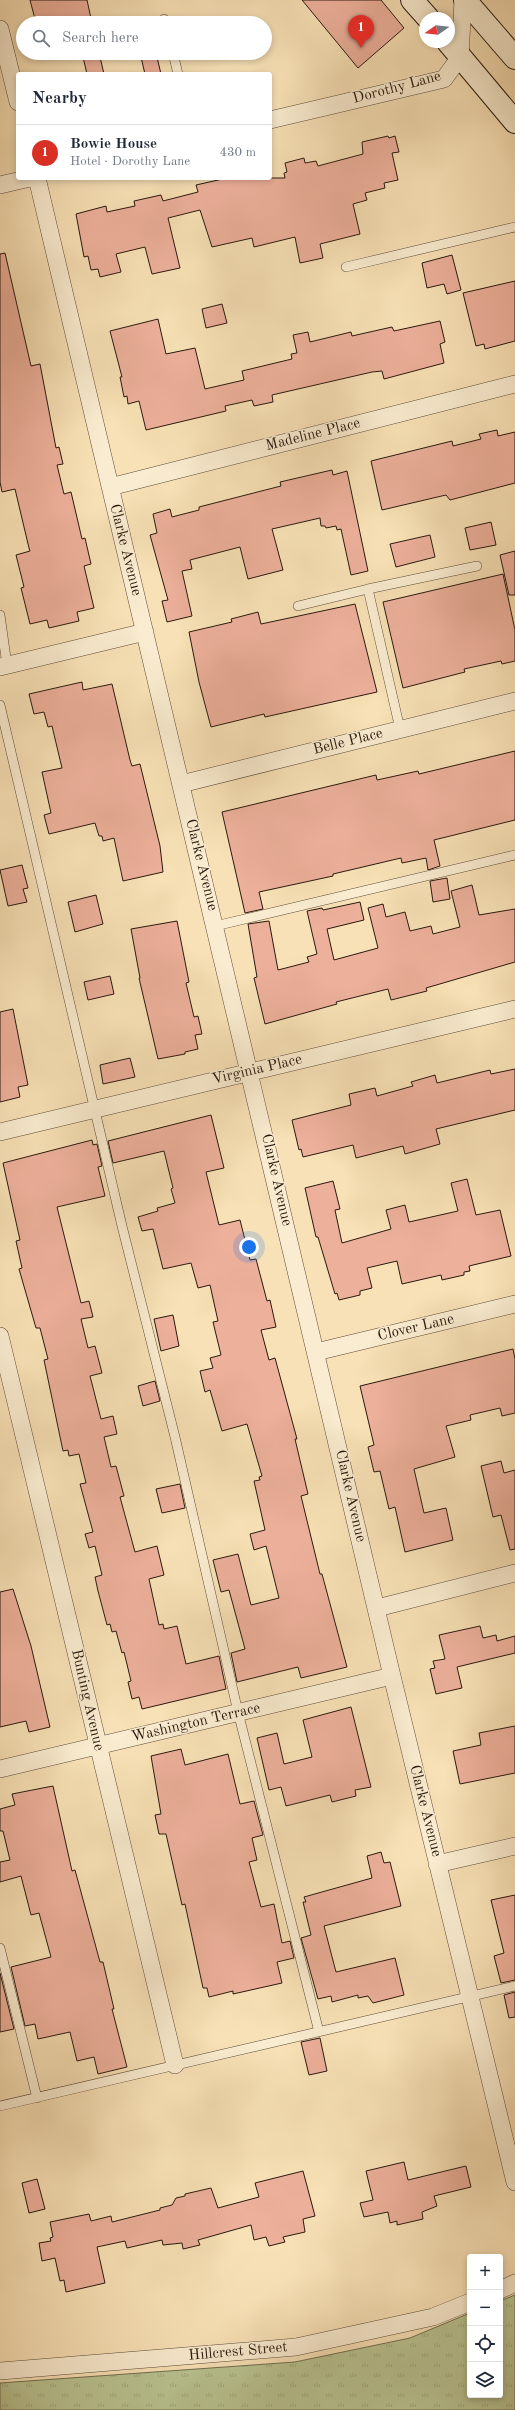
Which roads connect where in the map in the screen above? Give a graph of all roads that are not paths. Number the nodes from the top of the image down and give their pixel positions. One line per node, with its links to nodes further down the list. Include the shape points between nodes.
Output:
1 (412, 0): 3 (main road)
2 (464, 0): 5 (street); 6 (main road)
3 (423, 12)
4 (0, 29): 9 (street)
5 (454, 49): 10 (street, Dorothy Lane, via 444,79); 11 (main road)
6 (515, 58)
7 (175, 60): 8 (lane)
8 (178, 72)
9 (16, 94)
10 (272, 120)
11 (515, 122)
12 (21, 180): 14 (street)
13 (37, 180): 18 (street, Clarke Avenue)
14 (0, 185)
15 (515, 227): 16 (lane)
16 (346, 267)
17 (515, 384): 18 (street, Madeline Place)
18 (110, 487): 23 (street, Clarke Avenue)
19 (477, 566): 20 (lane)
20 (368, 589): 21 (lane); 27 (lane)
21 (298, 606)
22 (0, 615): 24 (lane)
23 (145, 632): 24 (street); 28 (street, Clarke Avenue)
24 (4, 666)
25 (515, 701): 27 (street, Belle Place)
26 (0, 705): 33 (lane)
27 (400, 729): 28 (street, Belle Place)
28 (181, 784): 30 (street, Clarke Avenue)
29 (515, 855): 30 (lane)
30 (215, 926): 32 (street, Clarke Avenue)
31 (515, 1009): 32 (street, Virginia Place)
32 (250, 1072): 33 (street, Virginia Place); 37 (street, Clarke Avenue)
33 (96, 1109): 34 (street, Virginia Place); 41 (lane, via 122,1226 177,1444)
34 (0, 1132)
35 (515, 1304): 37 (street, Clover Lane)
36 (0, 1336): 42 (street, Bunting Avenue)
37 (316, 1352): 39 (street, Clarke Avenue)
38 (515, 1573): 39 (street)
39 (377, 1608): 40 (street, Clarke Avenue)
40 (392, 1676): 41 (street, Washington Terrace); 45 (street, Clarke Avenue)
41 (238, 1712): 42 (street, Washington Terrace); 49 (lane)
42 (98, 1746): 43 (street, Washington Terrace); 50 (street, Bunting Avenue)
43 (0, 1769)
44 (515, 1846): 45 (street)
45 (438, 1864): 48 (street, Clarke Avenue)
46 (0, 1948): 51 (lane)
47 (515, 1986): 48 (lane)
48 (470, 1995): 49 (lane); 53 (street, Clarke Avenue)
49 (319, 2032): 50 (lane)
50 (175, 2065): 51 (lane)
51 (37, 2098): 52 (lane)
52 (0, 2106)
53 (515, 2182)
54 (515, 2284): 55 (street)
55 (503, 2289)
56 (467, 2303): 57 (street, Hillcrest Street, via 433,2317 296,2347)
57 (0, 2371)

